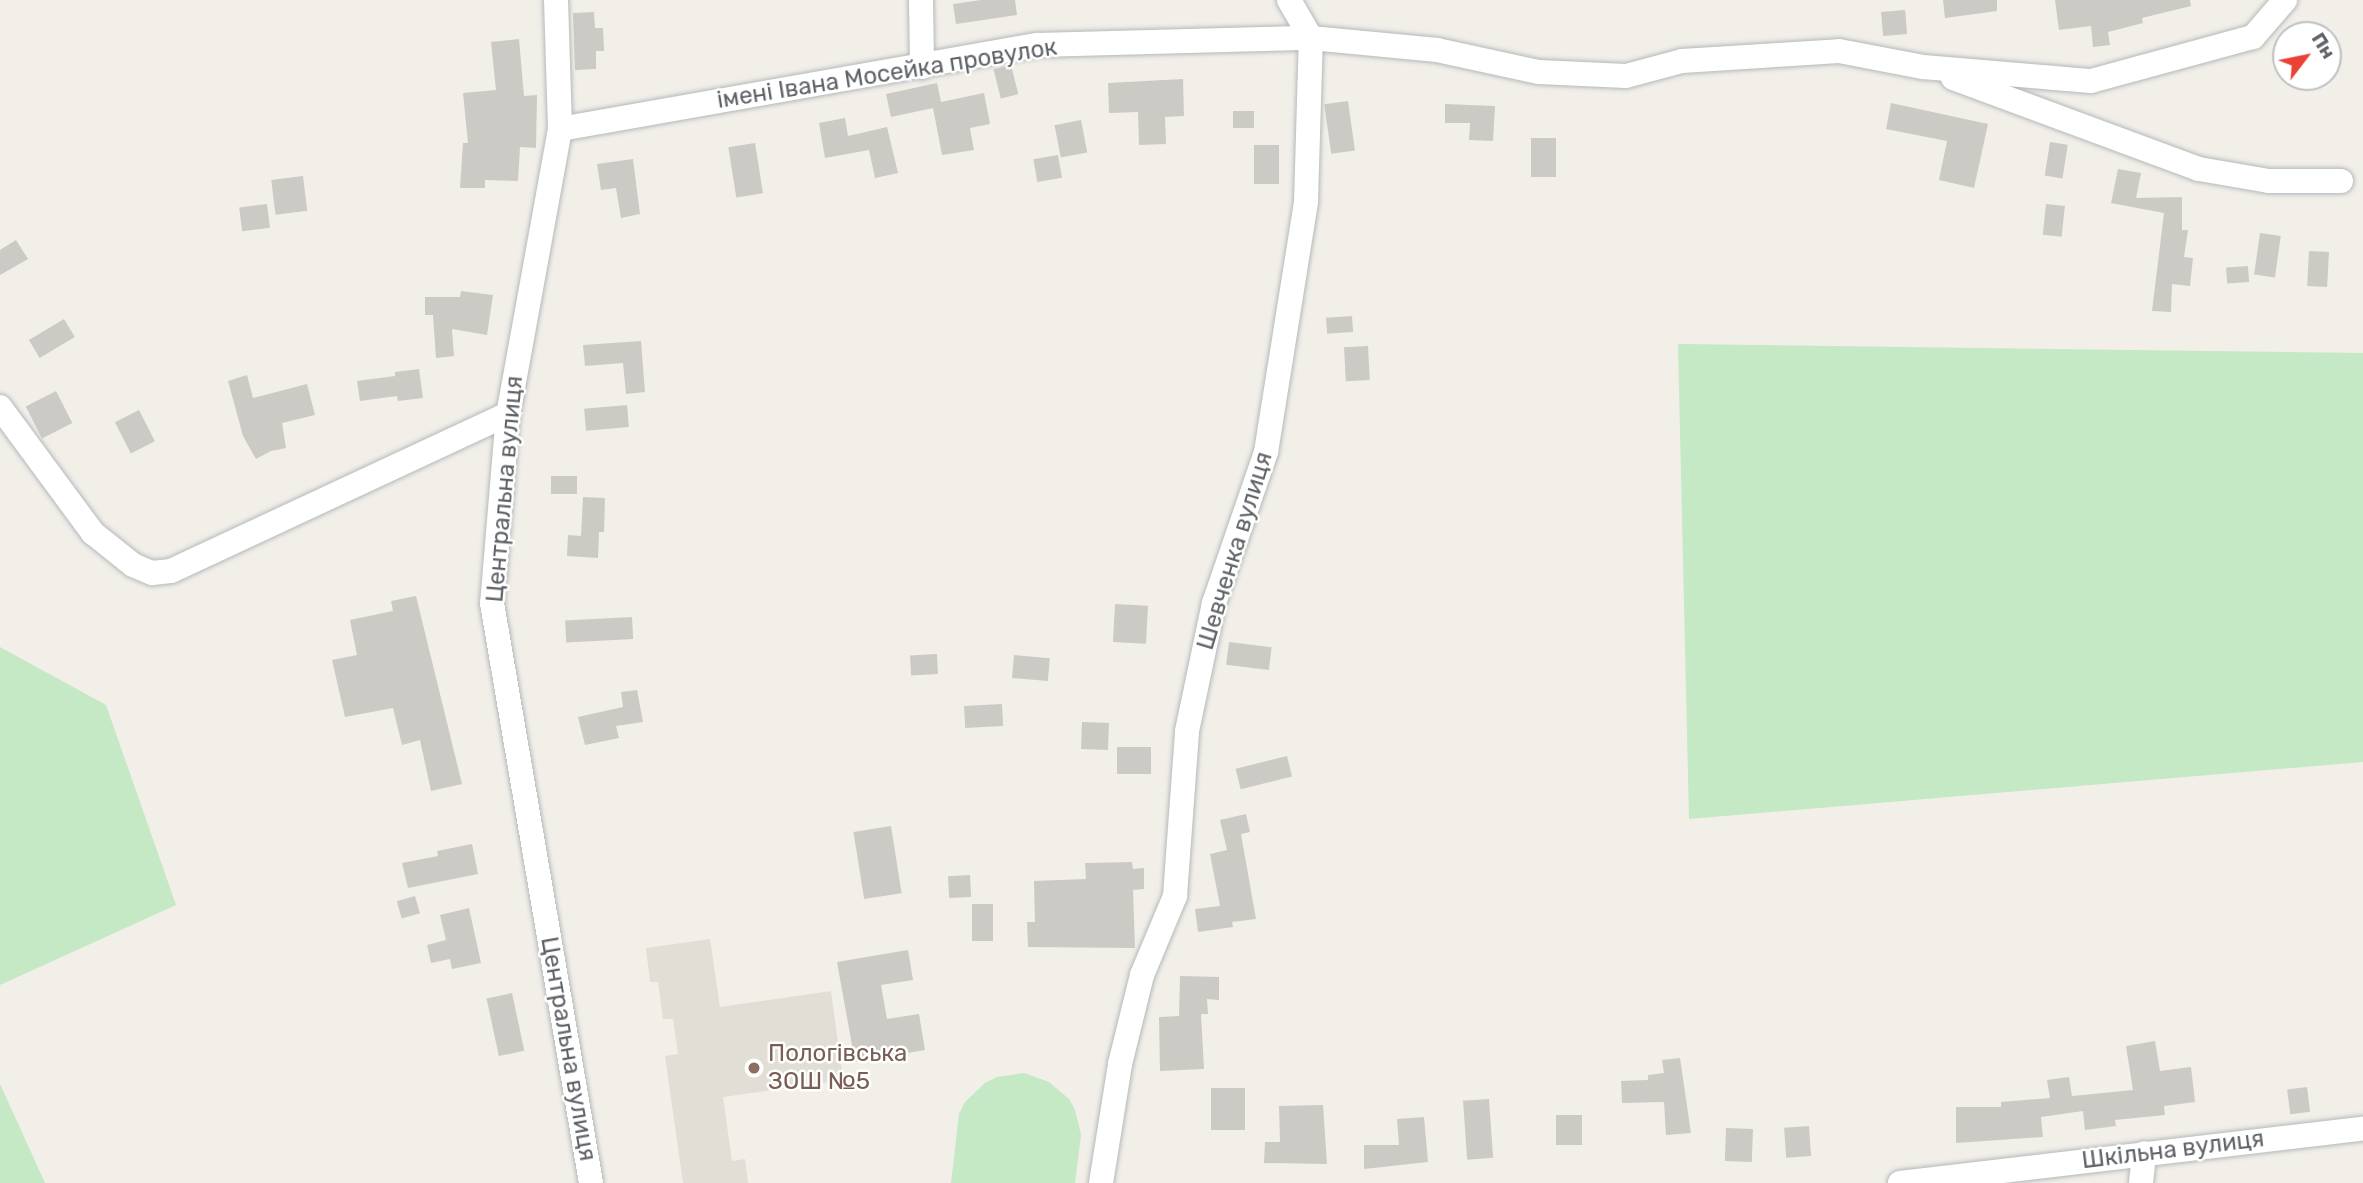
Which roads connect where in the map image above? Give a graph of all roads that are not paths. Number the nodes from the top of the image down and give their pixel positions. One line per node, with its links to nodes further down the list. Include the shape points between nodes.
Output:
1 (556, 0): 8 (street, Центральна вулиця)
2 (921, 0): 6 (street)
3 (1289, 0): 5 (street)
4 (2284, 0): 7 (street, імені Івана Мосейка провулок, via 2253,37 2091,81)
5 (1311, 38): 6 (street, імені Івана Мосейка провулок, via 1037,45); 7 (street, імені Івана Мосейка провулок, via 1437,50 1539,72 1626,76 1682,61 1839,51); 16 (street, Шевченка вулиця, via 1306,202 1266,452 1214,603 1187,731 1175,896 1142,975 1120,1064)
6 (922, 66): 8 (street, імені Івана Мосейка провулок)
7 (1923, 67): 9 (street, імені Івана Мосейка провулок, via 2199,169 2269,181)
8 (559, 129): 11 (street, Центральна вулиця)
9 (2341, 180)
10 (0, 407): 11 (street, via 93,533 133,565 152,573 171,571)
11 (508, 414): 15 (street, Центральна вулиця, via 492,603)
12 (2363, 1129): 13 (street, Шкільна вулиця)
13 (2144, 1153): 14 (street, Шкільна вулиця); 19 (street)
14 (2026, 1167): 17 (street, Шкільна вулиця); 18 (street)
15 (591, 1183)
16 (1101, 1183)
17 (1900, 1183)
18 (2048, 1183)
19 (2141, 1183)

